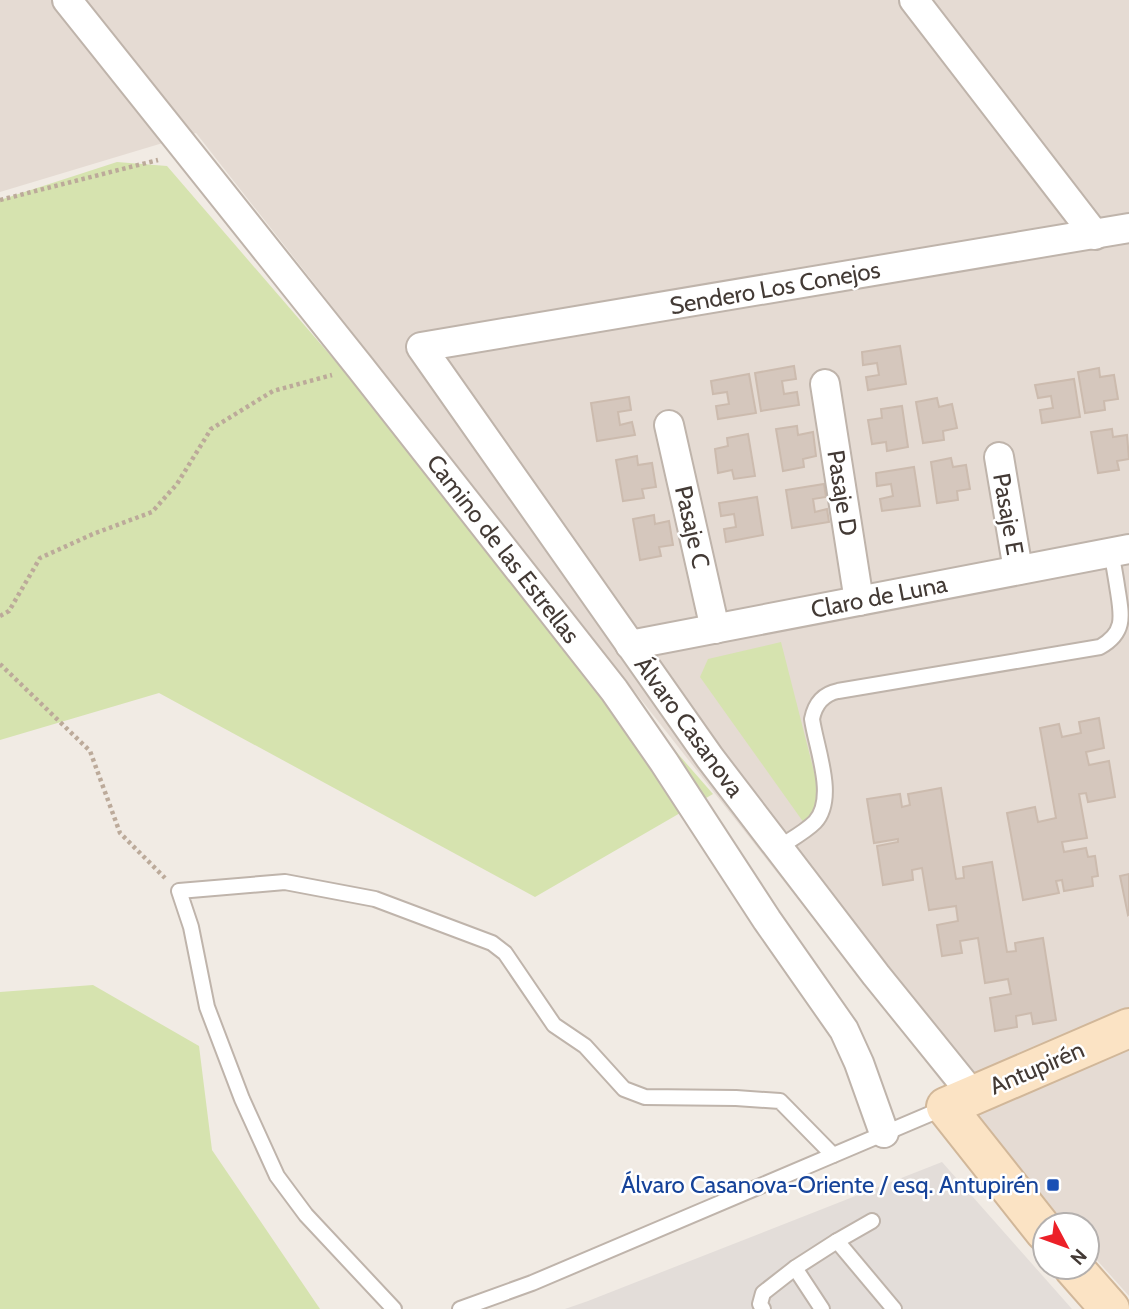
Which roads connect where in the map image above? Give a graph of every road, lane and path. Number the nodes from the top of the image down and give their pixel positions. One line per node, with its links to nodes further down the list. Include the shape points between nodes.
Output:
1 (67, 0): 3 (street, Camino de las Estrellas)
2 (914, 0): 6 (street)
3 (189, 152): 4 (path); 8 (street, Camino de las Estrellas)
4 (0, 200)
5 (1129, 228): 6 (street, Sendero Los Conejos)
6 (1095, 235): 7 (street, Sendero Los Conejos)
7 (421, 347): 17 (street, Álvaro Casanova)
8 (360, 367): 15 (path, via 272,391 211,429 177,484 152,512 40,558 9,611); 23 (street, Camino de las Estrellas, via 614,690 664,762 844,1030)
9 (825, 384): 14 (street, Pasaje D)
10 (669, 425): 16 (street, Pasaje C)
11 (999, 457): 13 (street, Pasaje E)
12 (1120, 551): 13 (street, Claro de Luna); 19 (lane, via 1121,621 1116,635 1100,647 824,697 813,719 825,803 814,822)
13 (1018, 570): 14 (street, Claro de Luna)
14 (859, 601): 16 (street, Claro de Luna)
15 (0, 616)
16 (715, 629): 17 (street, Claro de Luna)
17 (630, 645): 19 (street, Álvaro Casanova)
18 (0, 664): 20 (path, via 90,751 120,833)
19 (778, 848): 22 (street, Álvaro Casanova, via 876,975)
20 (179, 891): 24 (lane, via 285,882 375,900 492,943 505,953 554,1025 585,1046 624,1089 645,1097 780,1101); 30 (lane, via 207,1007 277,1176 306,1215)
21 (1129, 1028): 22 (street, Antupirén)
22 (959, 1101): 23 (lane); 25 (street, Álvaro Casanova)
23 (884, 1133): 24 (lane)
24 (833, 1154): 31 (lane, via 532,1283)
25 (1031, 1211)
26 (873, 1220): 27 (lane)
27 (837, 1241): 28 (lane); 34 (lane)
28 (795, 1268): 32 (lane, via 763,1293); 33 (lane)
29 (1085, 1281): 35 (street)
30 (394, 1309)
31 (460, 1309)
32 (763, 1309)
33 (822, 1309)
34 (894, 1309)
35 (1110, 1309)

